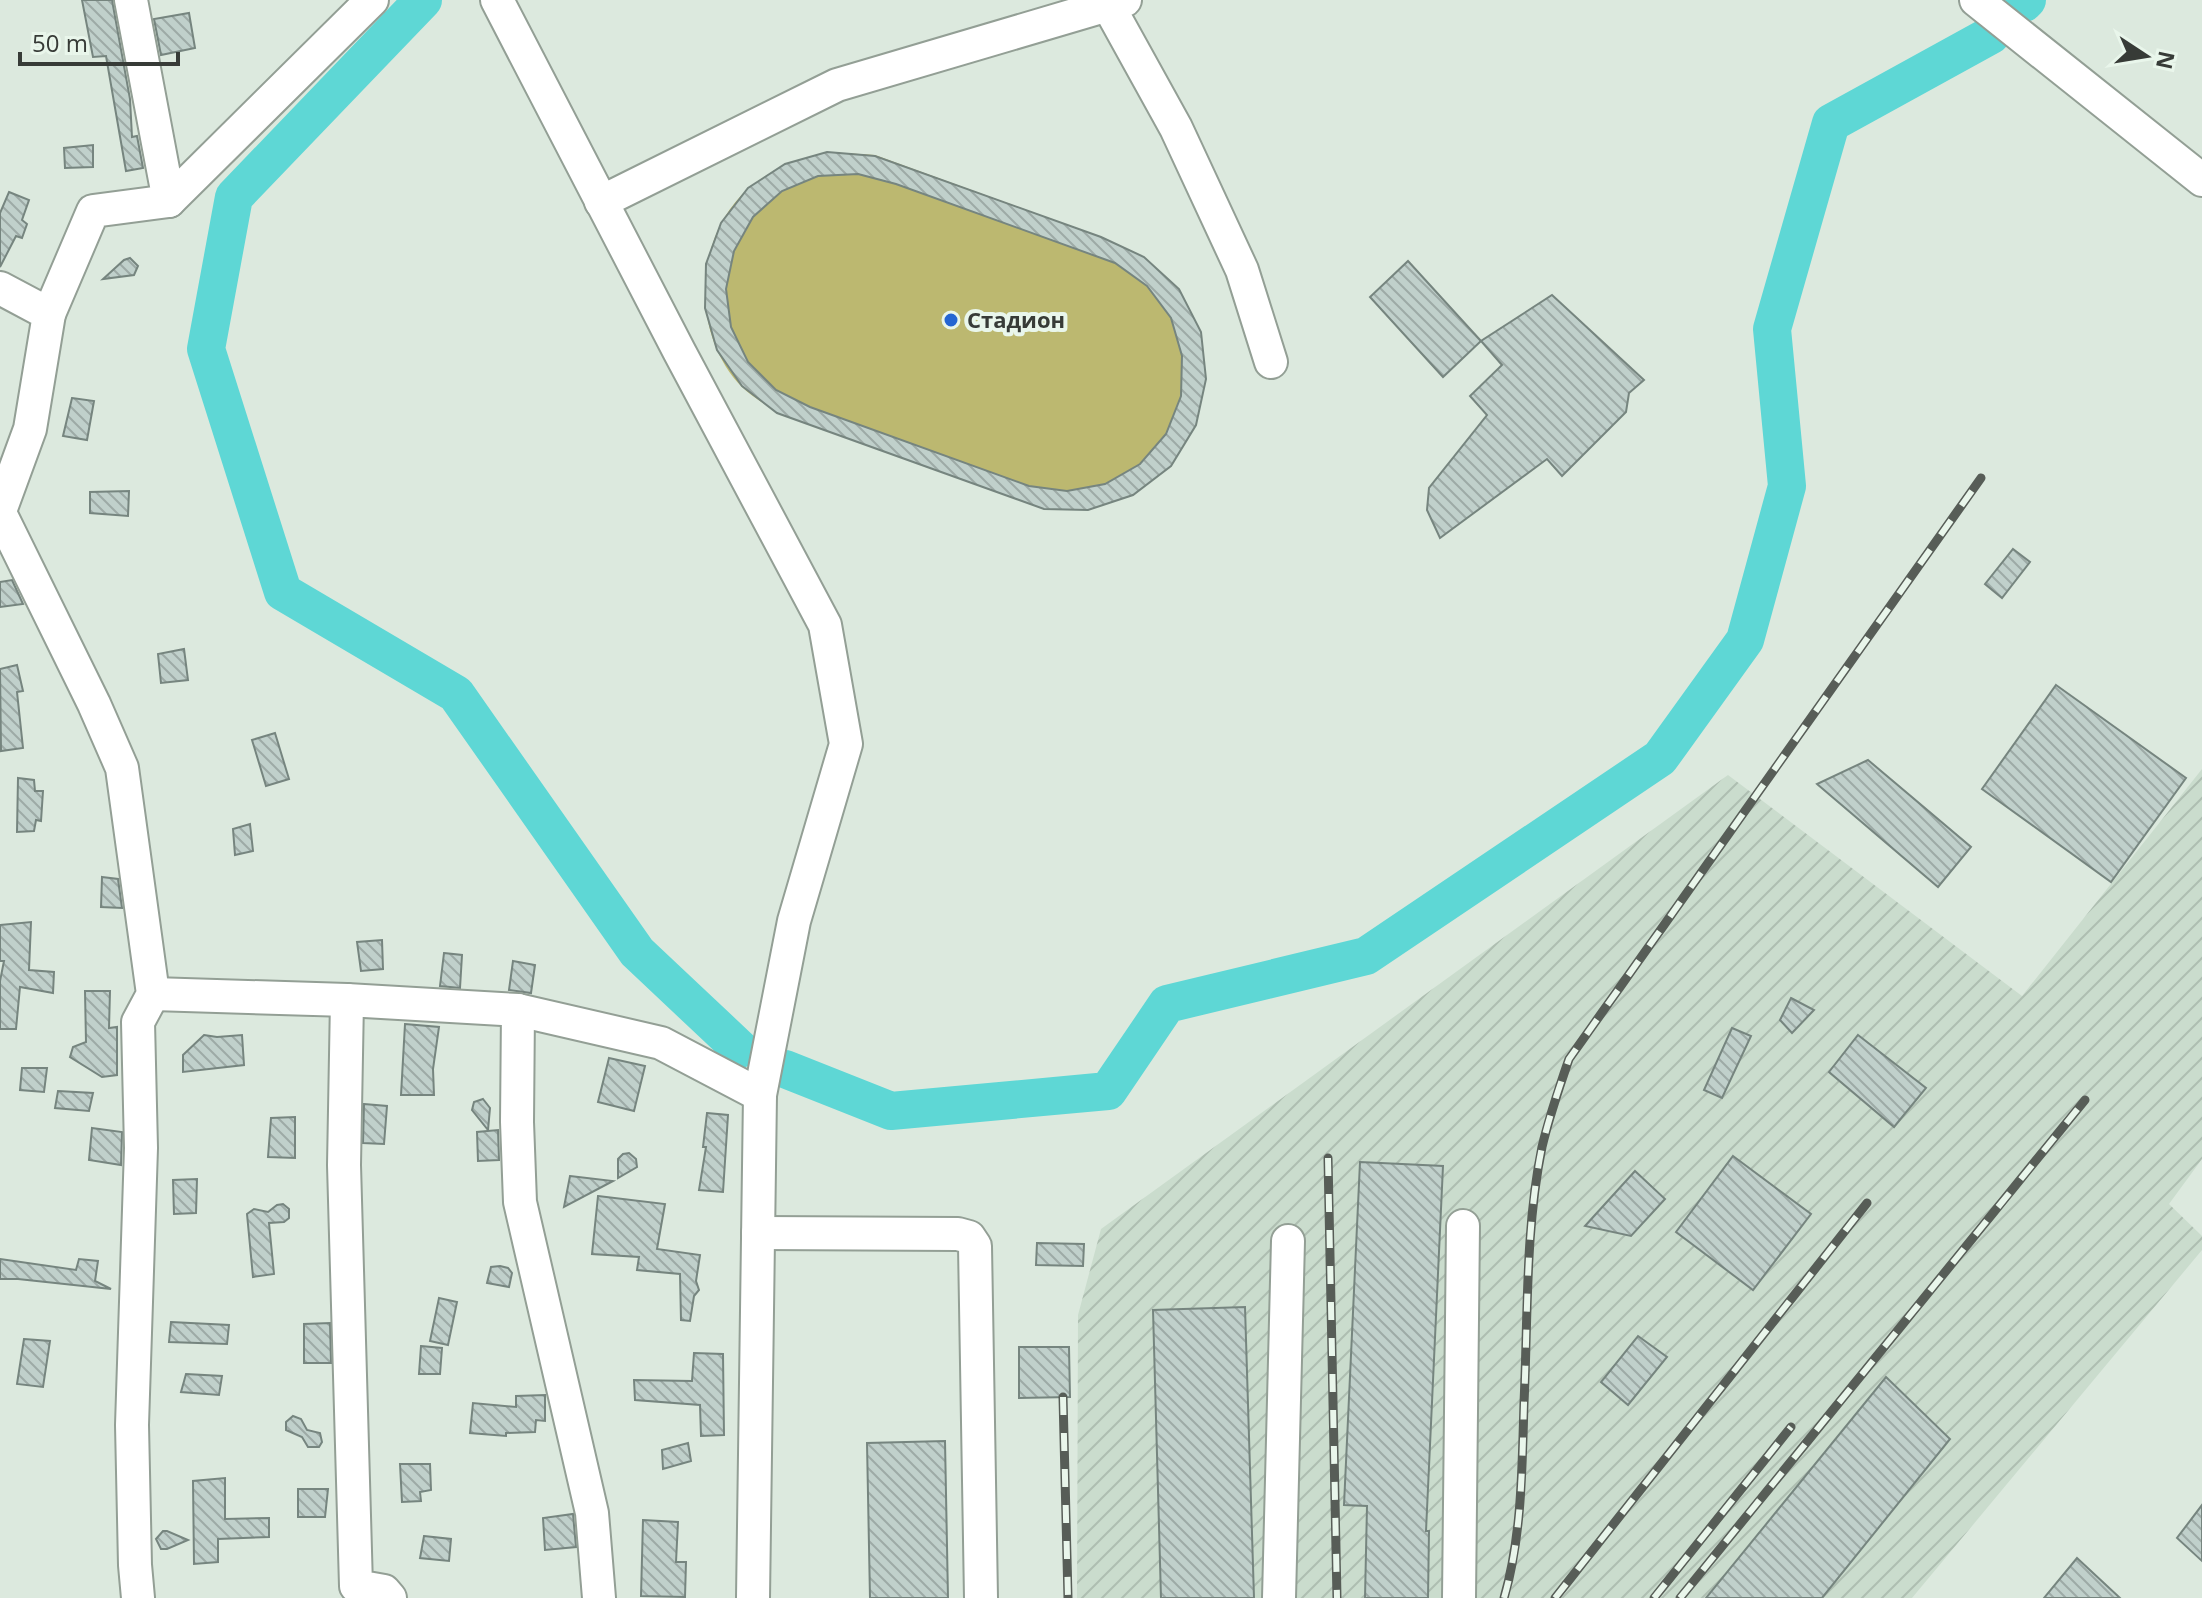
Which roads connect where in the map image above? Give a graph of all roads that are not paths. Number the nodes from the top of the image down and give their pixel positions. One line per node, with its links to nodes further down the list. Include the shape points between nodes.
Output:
1 (131, 0): 7 (street)
2 (372, 0): 7 (street)
3 (497, 0): 8 (street)
4 (1976, 0): 6 (street)
5 (1116, 2): 8 (street, via 837,85); 11 (street, via 1242,270)
6 (2202, 185)
7 (169, 201): 10 (street, via 93,211)
8 (601, 202): 16 (street, via 825,625 846,744 794,921)
9 (0, 288): 10 (street)
10 (49, 314): 12 (street, via 30,429)
11 (1271, 362)
12 (0, 512): 13 (street, via 122,768)
13 (153, 994): 14 (street); 20 (street, via 138,1022 141,1148 132,1425)
14 (347, 1000): 15 (street); 21 (street, via 344,1165 356,1586 384,1591)
15 (518, 1010): 16 (street, via 661,1043); 22 (street, via 520,1202 592,1513)
16 (760, 1095): 18 (street)
17 (1463, 1226): 26 (street)
18 (758, 1233): 23 (street); 24 (street, via 958,1234 975,1246)
19 (1288, 1241): 25 (street)
20 (138, 1598)
21 (390, 1598)
22 (599, 1598)
23 (753, 1598)
24 (981, 1598)
25 (1279, 1598)
26 (1459, 1598)

